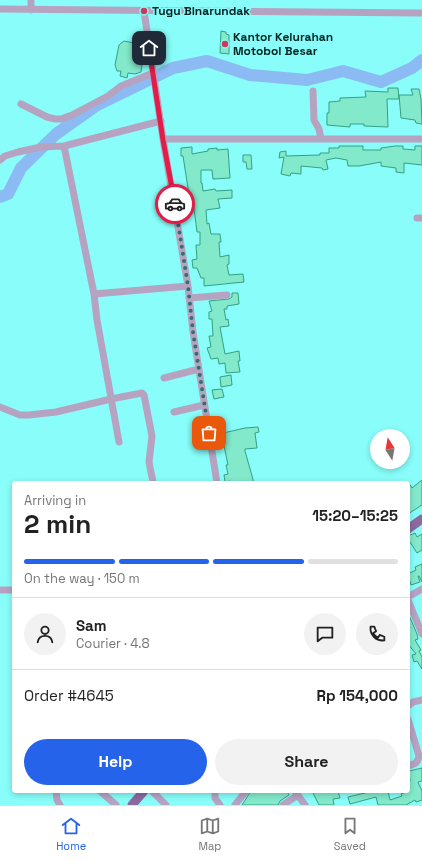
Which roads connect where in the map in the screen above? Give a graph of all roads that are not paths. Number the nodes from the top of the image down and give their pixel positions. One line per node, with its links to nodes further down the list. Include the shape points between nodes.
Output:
1 (31, 0): 3 (street)
2 (0, 10): 3 (street)
3 (31, 10): 4 (street)
4 (144, 11): 5 (street); 6 (street)
5 (422, 13)
6 (153, 76): 8 (street, via 121,86 108,96 60,119 47,117); 9 (street)
7 (313, 91): 10 (street, via 314,120)
8 (22, 104)
9 (161, 121): 12 (street); 13 (street)
10 (321, 139): 11 (street); 12 (street)
11 (422, 139)
12 (163, 140): 15 (street)
13 (64, 146): 14 (street, via 12,154); 16 (street)
14 (0, 160)
15 (188, 286): 16 (street); 18 (street)
16 (94, 294): 21 (street)
17 (227, 295): 18 (street)
18 (190, 298): 19 (street)
19 (199, 369): 20 (street); 22 (street)
20 (164, 378)
21 (111, 399): 23 (street, via 56,412 29,415 20,415); 25 (street); 26 (street, via 139,393 144,395 152,436 149,462)
22 (204, 405): 24 (street); 27 (street)
23 (0, 408)
24 (174, 412)
25 (119, 442)
26 (153, 481)
27 (217, 481)
28 (422, 519): 29 (main road)
29 (410, 528)
30 (422, 589): 33 (street)
31 (0, 590): 32 (street)
32 (12, 590)
33 (410, 597)
34 (410, 603): 35 (street)
35 (422, 634)
36 (422, 700): 37 (street)
37 (410, 704)
38 (410, 726): 39 (street, via 419,756 417,763)
39 (410, 765)
40 (56, 793): 47 (street)
41 (102, 793): 48 (street)
42 (142, 793): 49 (main road)
43 (154, 793): 50 (street)
44 (215, 793): 51 (street)
45 (244, 793): 52 (street)
46 (297, 793): 53 (street); 54 (street)
47 (60, 805)
48 (116, 805)
49 (132, 805)
50 (166, 805)
51 (220, 805)
52 (235, 805)
53 (283, 805)
54 (305, 805)

